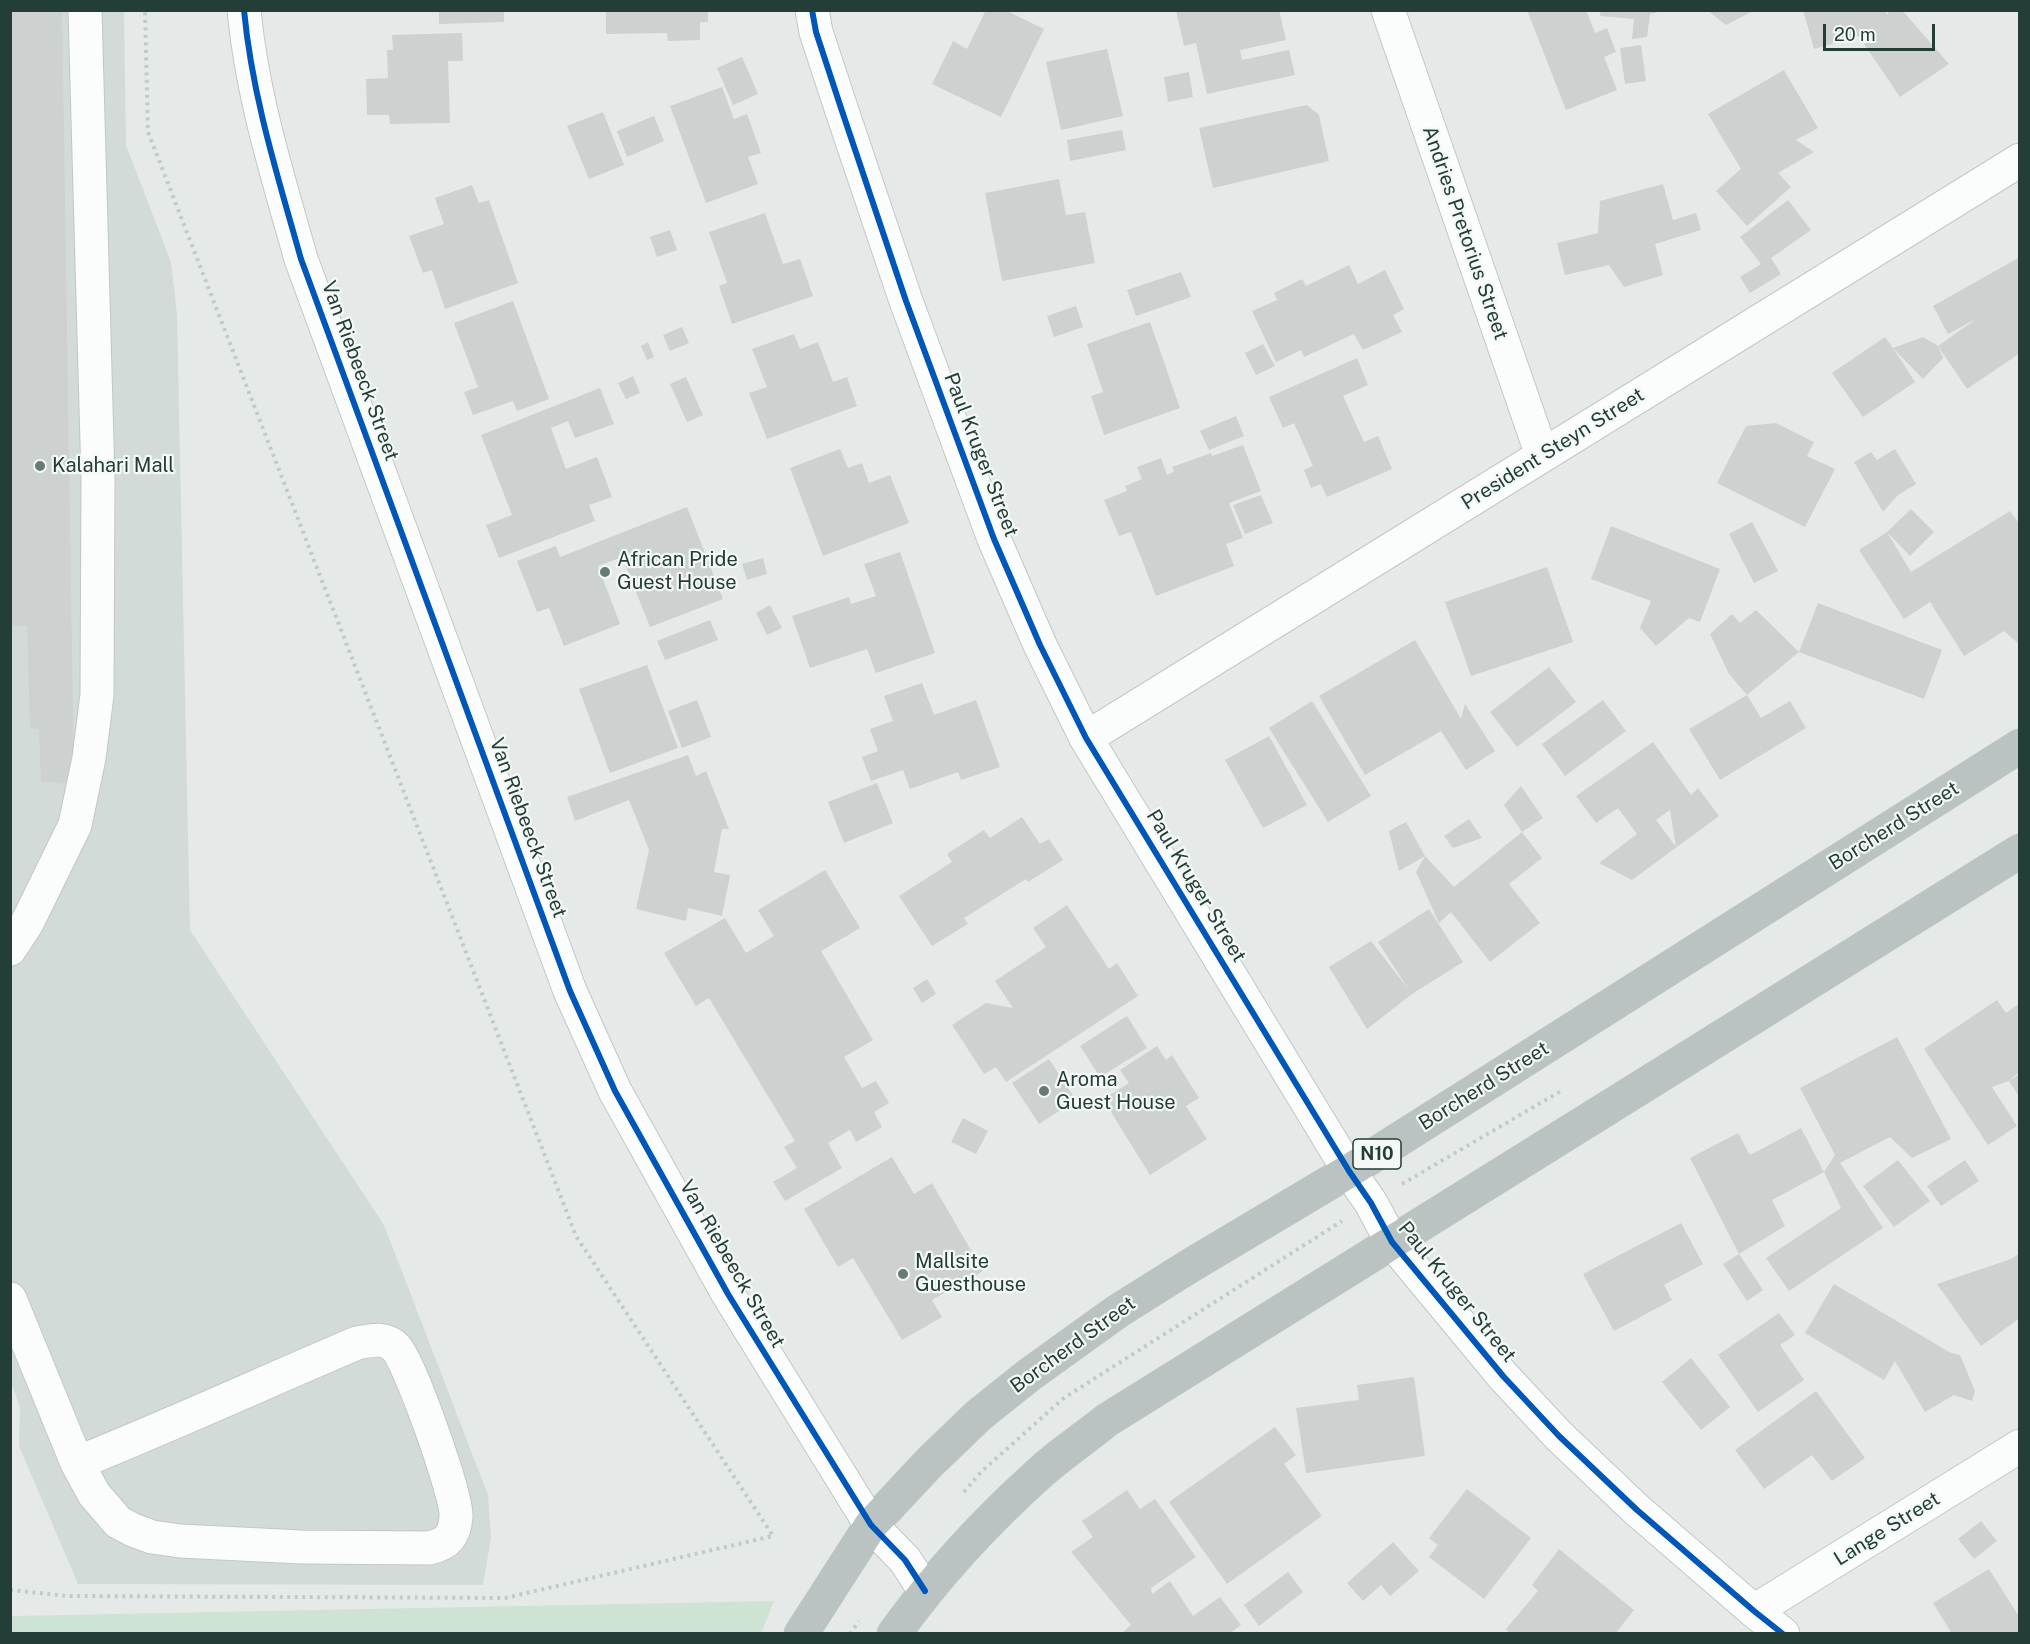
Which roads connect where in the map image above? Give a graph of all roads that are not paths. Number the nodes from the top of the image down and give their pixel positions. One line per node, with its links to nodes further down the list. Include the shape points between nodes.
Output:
1 (85, 10): 10 (street, via 98,479 97,695 75,825 38,903)
2 (244, 10): 16 (street, Van Riebeeck Street, via 248,54 266,136 301,259 570,992 615,1091 723,1284)
3 (812, 10): 7 (street, Paul Kruger Street, via 902,289 994,539)
4 (1388, 10): 6 (street, Andries Pretorius Street)
5 (2019, 160): 6 (street, President Steyn Street)
6 (1542, 455): 7 (street, President Steyn Street)
7 (1086, 738): 11 (street, Paul Kruger Street)
8 (2019, 746): 11 (highway, Borcherd Street / N10)
9 (2019, 851): 12 (highway)
10 (10, 949)
11 (1349, 1172): 12 (street, Paul Kruger Street); 16 (highway, Borcherd Street / N10, via 1128,1305 1029,1375 979,1415)
12 (1392, 1242): 17 (highway, via 1107,1420 1004,1507); 18 (street, Paul Kruger Street, via 1503,1376 1559,1436)
13 (10, 1299): 15 (street)
14 (2019, 1446): 18 (street, Lange Street)
15 (77, 1463): 15 (street, via 357,1344 386,1341 395,1347 410,1373 451,1485 454,1528 442,1545 429,1548 301,1547 152,1537 118,1522 94,1494)
16 (871, 1525): 17 (street, Van Riebeeck Street, via 905,1560); 19 (highway, Borcherd Street / N10)
17 (925, 1591): 20 (highway)
18 (1754, 1611): 21 (street, Paul Kruger Street)
19 (801, 1634)
20 (894, 1634)
21 (1783, 1634)

